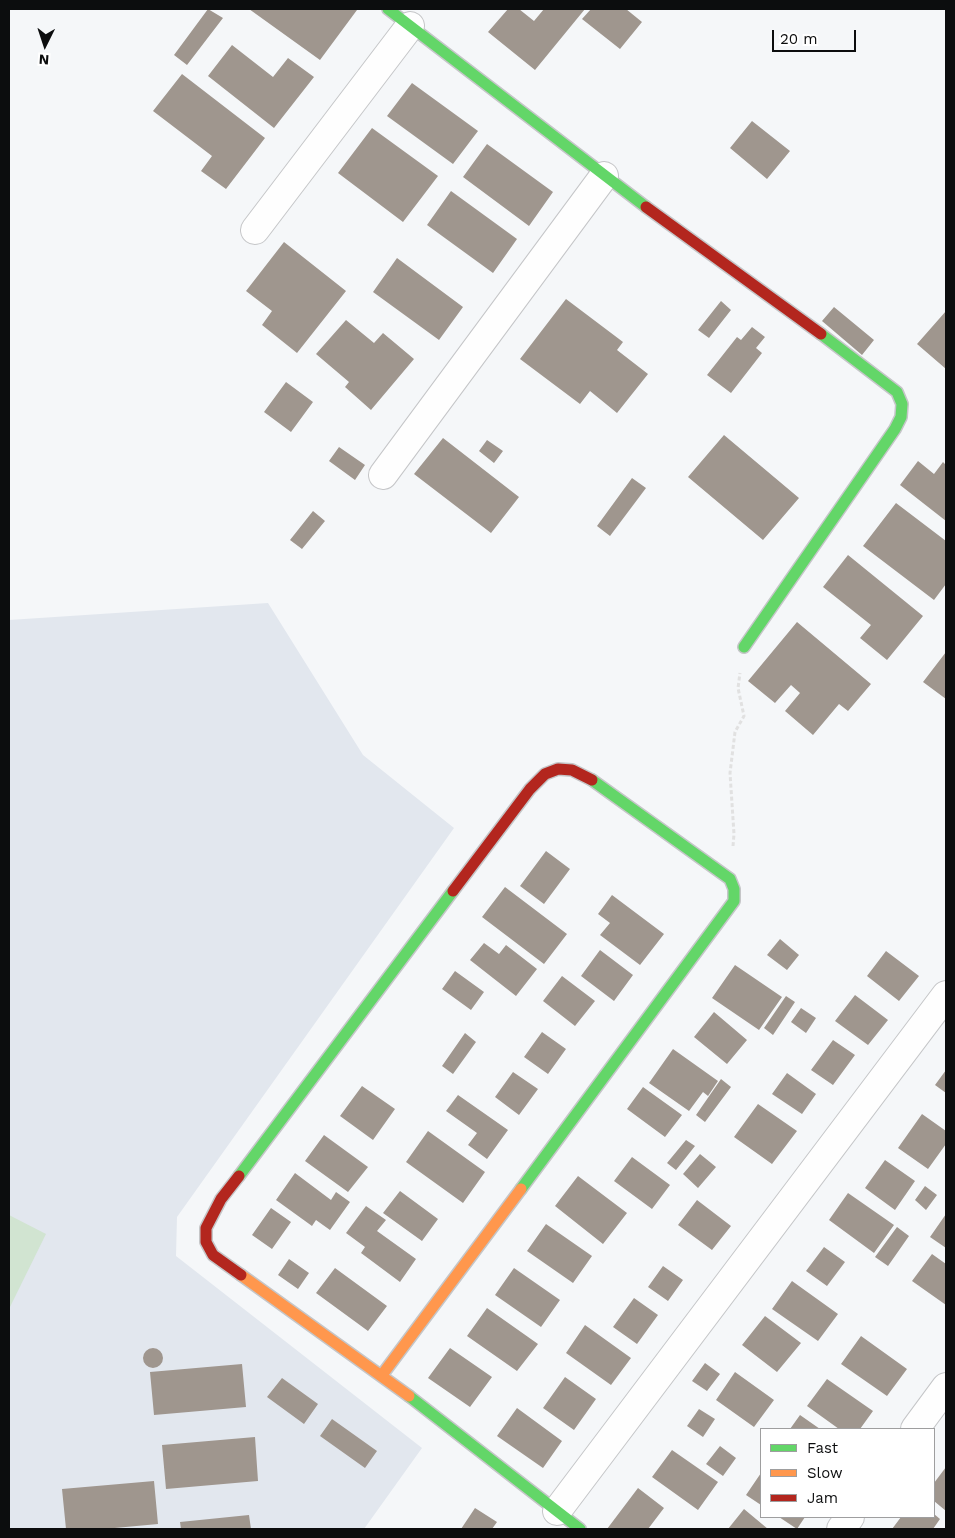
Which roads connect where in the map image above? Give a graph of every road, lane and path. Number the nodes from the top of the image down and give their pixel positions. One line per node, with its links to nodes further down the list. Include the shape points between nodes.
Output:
1 (388, 9): 2 (street)
2 (410, 26): 3 (street); 4 (street)
3 (604, 176): 5 (street); 6 (street, via 888,383 902,404 896,429)
4 (255, 230)
5 (383, 475)
6 (744, 647): 7 (path, via 738,688 744,716 735,732 730,773 734,834)
7 (730, 879): 9 (street, via 734,901 729,910); 9 (street, via 584,774 558,769 544,774 221,1199 206,1228 206,1242 213,1255)
8 (946, 995): 12 (street)
9 (382, 1375): 12 (street)
10 (946, 1387): 11 (street)
11 (916, 1428)
12 (557, 1511): 14 (street)
13 (849, 1518): 15 (street)
14 (580, 1529)
15 (841, 1529)

